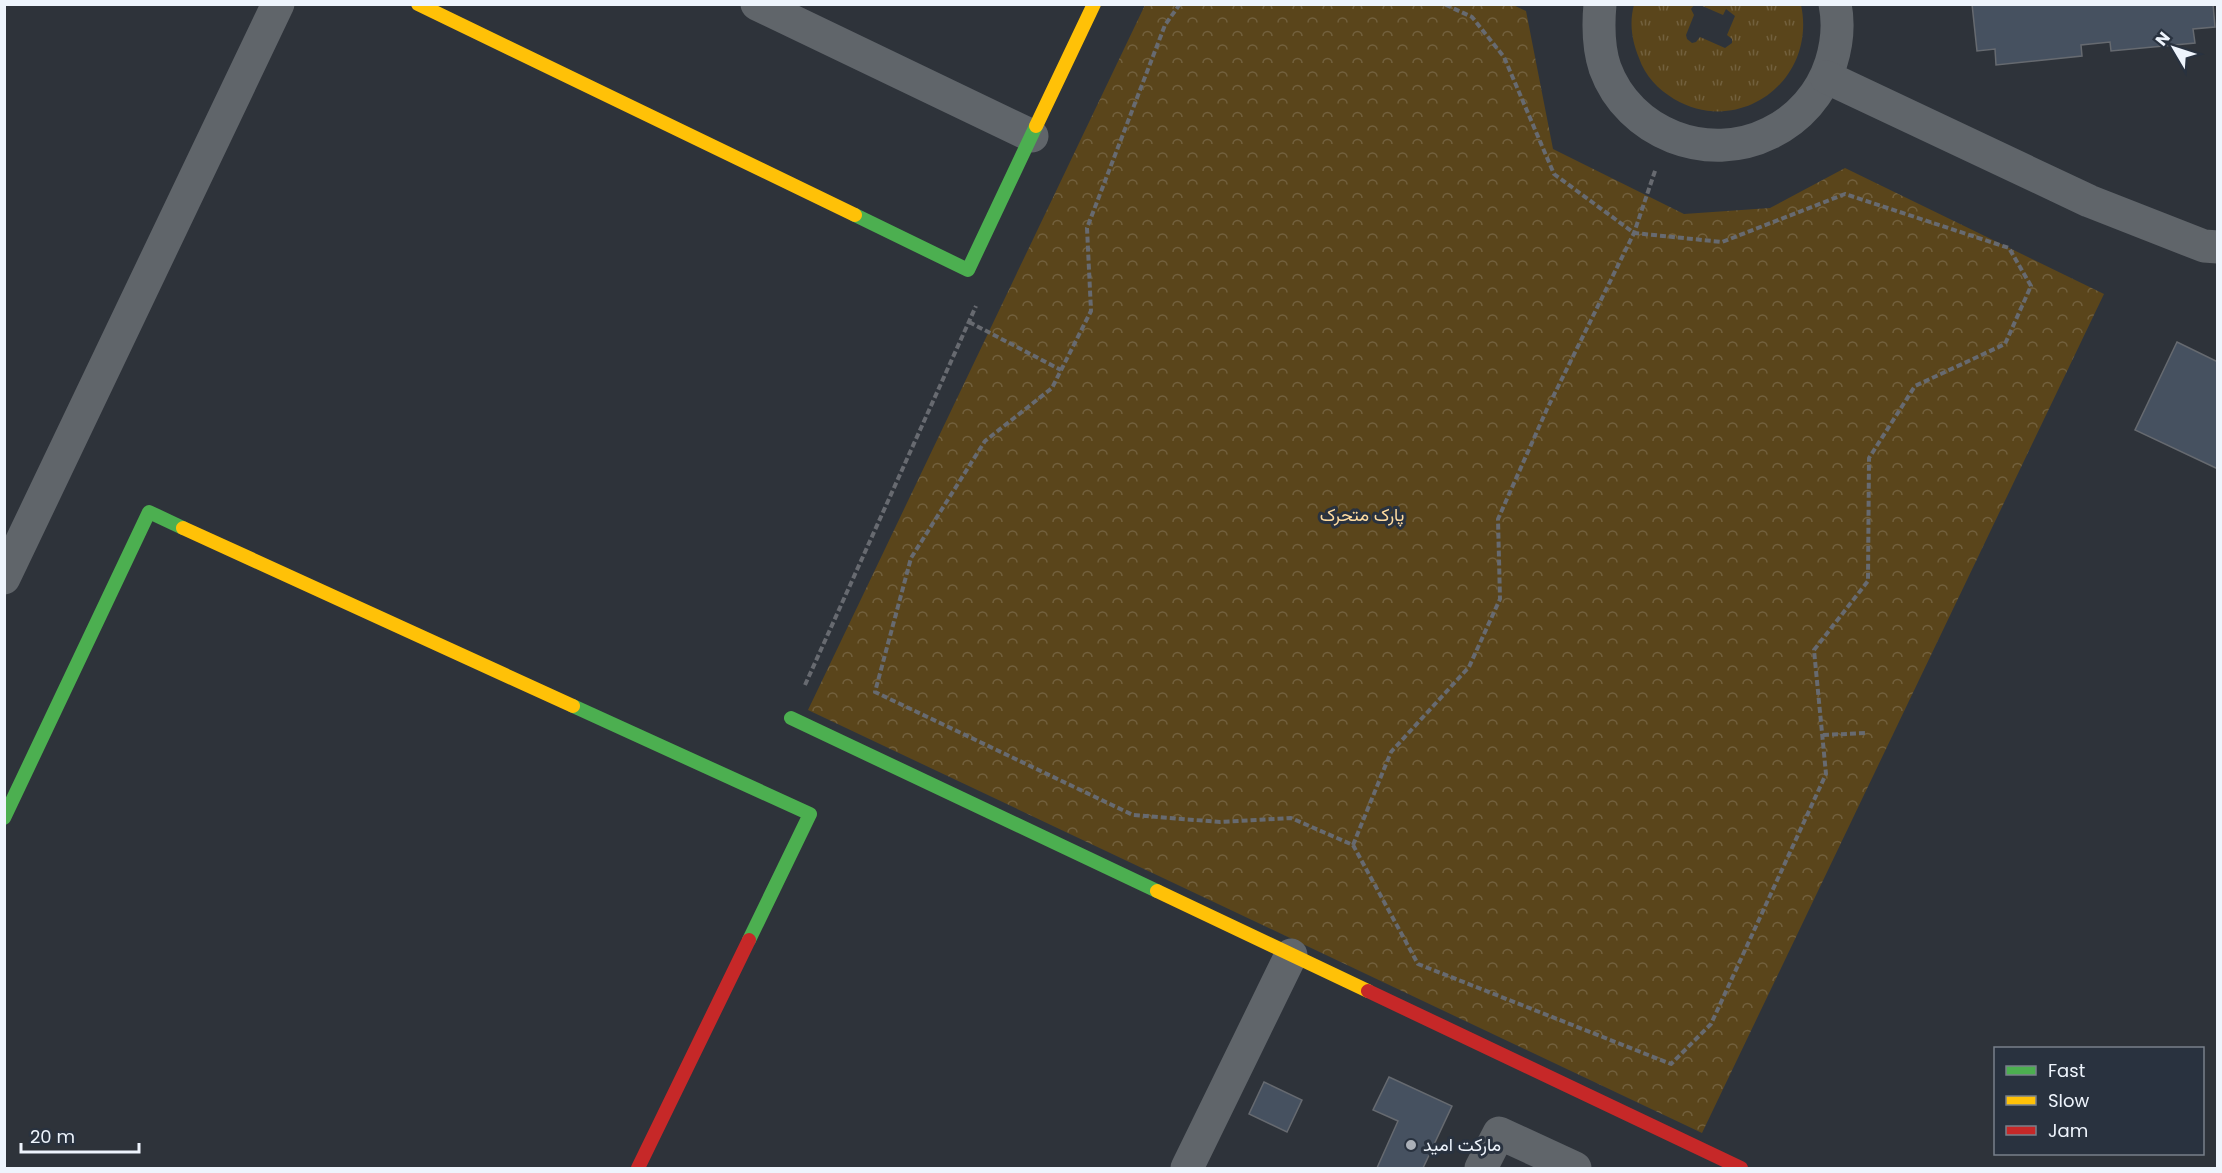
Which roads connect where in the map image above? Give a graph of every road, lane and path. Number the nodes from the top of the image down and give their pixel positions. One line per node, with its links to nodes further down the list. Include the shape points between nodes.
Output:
1 (278, 4): 17 (street)
2 (418, 4): 11 (street, via 968,270)
3 (757, 4): 11 (street)
4 (1180, 4): 16 (path, via 1165,25 1087,228 1091,311)
5 (1444, 4): 12 (path, via 1472,17 1504,57 1554,174)
6 (1600, 4): 10 (street, via 1598,37 1605,68 1619,95 1640,118)
7 (1835, 4): 9 (street, via 1836,47)
8 (1092, 5): 11 (street)
9 (1826, 77): 10 (street, via 1809,104 1786,125 1758,139 1728,146 1696,145); 13 (street, via 2089,201 2204,246)
10 (1667, 135): 12 (path)
11 (1032, 136)
12 (1634, 233): 20 (path, via 1722,242 1845,194 2009,248 2031,286 2005,344 1915,386 1869,458 1868,581 1815,650); 22 (path, via 1498,519 1500,599 1469,667 1392,752)
13 (2217, 247)
14 (978, 301): 15 (path)
15 (968, 322): 16 (path); 18 (path)
16 (1061, 370): 22 (path, via 1052,388 985,441 911,558 875,692 1133,815 1220,822 1291,818)
17 (4, 578)
18 (791, 718): 23 (street)
19 (1867, 733): 20 (path)
20 (1823, 735): 22 (path, via 1826,774 1711,1024 1671,1064 1418,964)
21 (4, 818): 24 (street, via 149,512 810,814)
22 (1353, 845)
23 (1291, 955): 25 (street); 28 (street)
24 (638, 1168)
25 (1187, 1168)
26 (1482, 1168): 27 (street, via 1499,1133)
27 (1575, 1168)
28 (1741, 1168)

